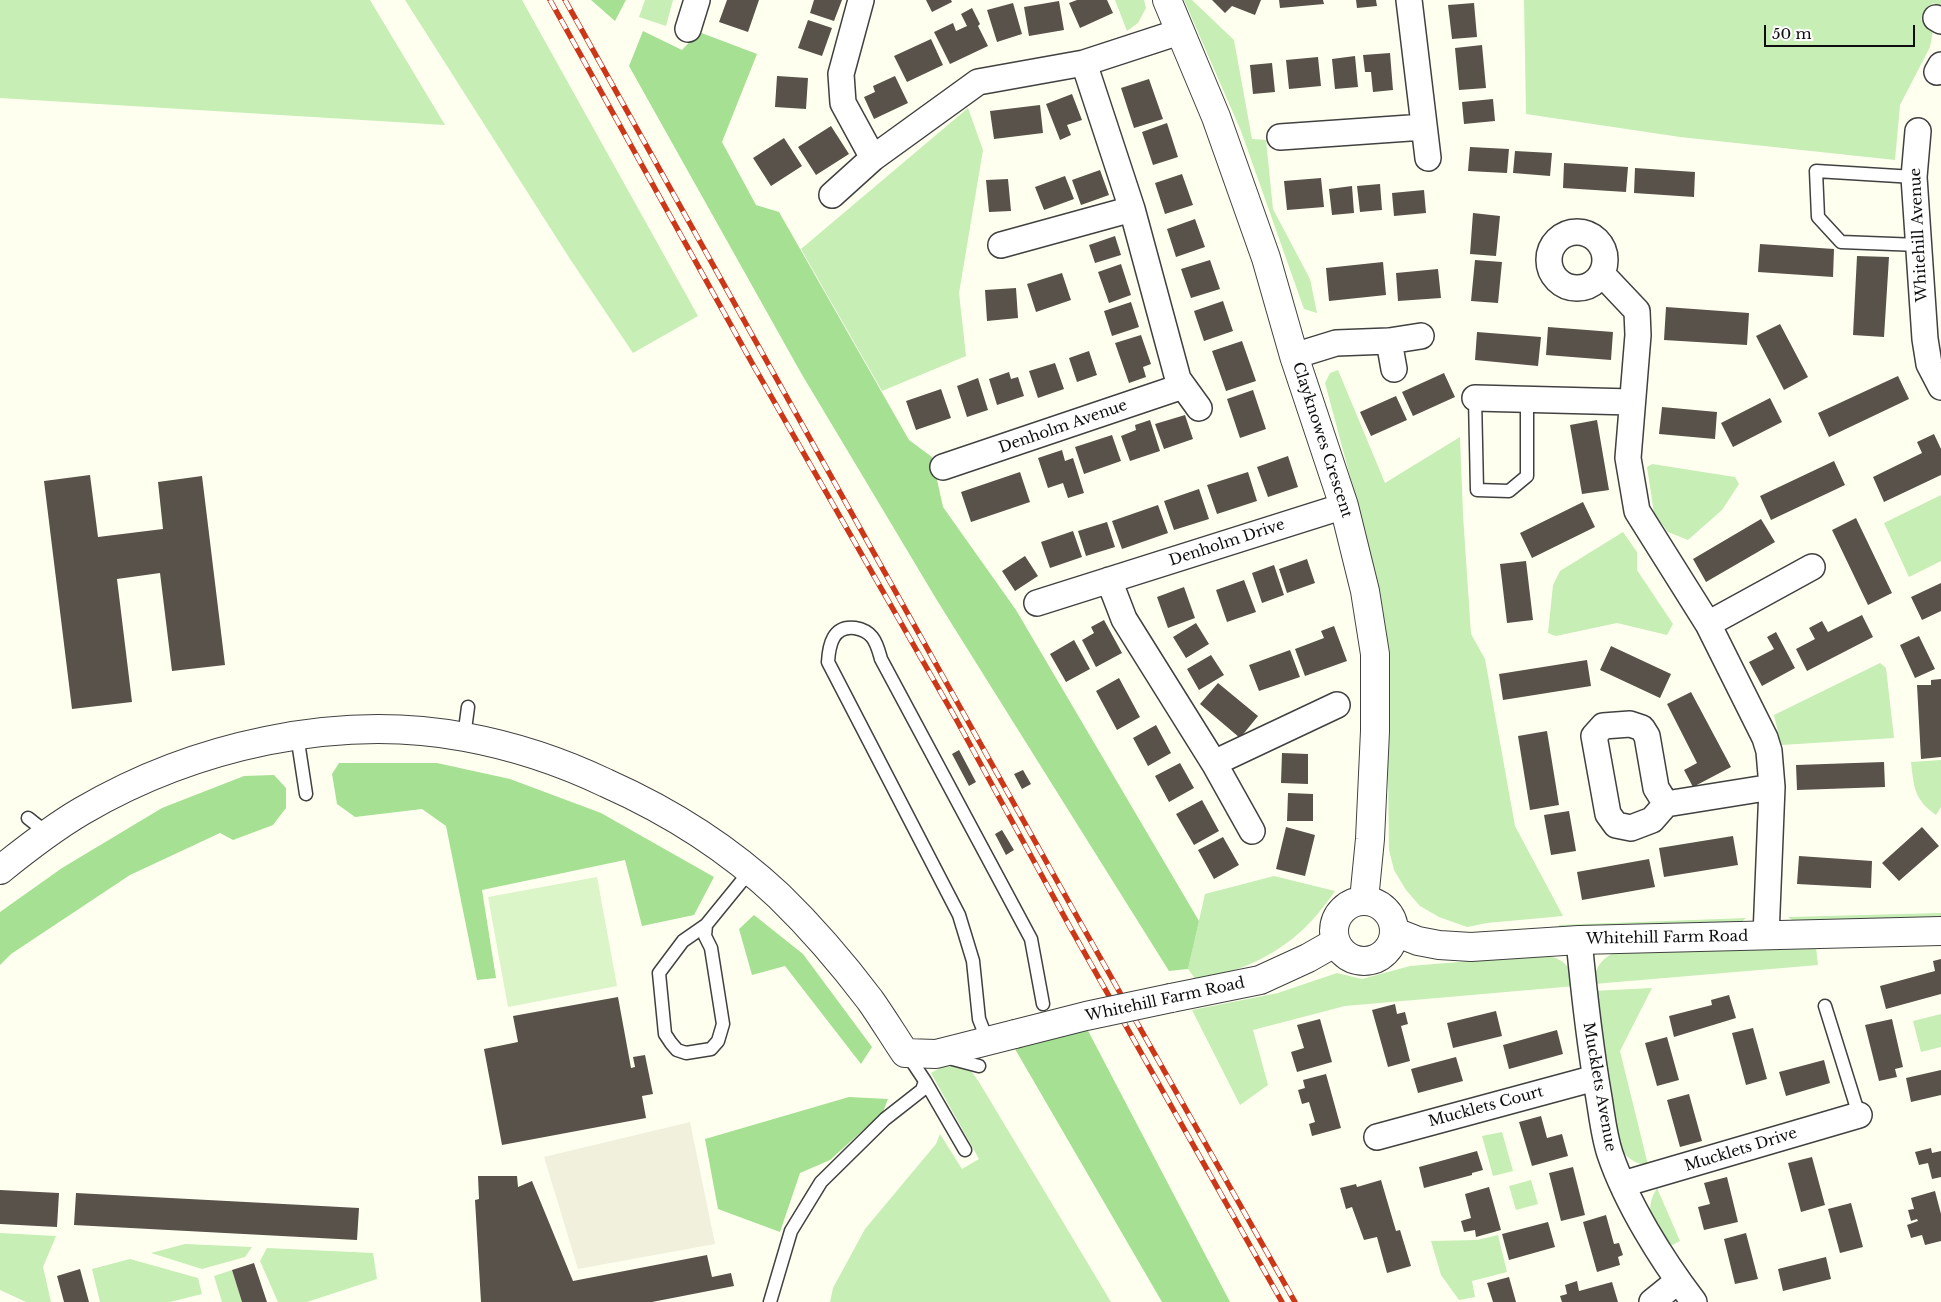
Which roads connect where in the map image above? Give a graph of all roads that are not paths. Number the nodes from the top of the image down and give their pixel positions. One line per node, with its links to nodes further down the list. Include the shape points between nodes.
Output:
1 (697, 0): 5 (street)
2 (861, 0): 11 (street, via 841,74 843,103)
3 (1167, 0): 6 (street, Clayknowes Crescent)
4 (1410, 0): 8 (street)
5 (688, 29)
6 (1179, 32): 7 (street); 22 (street, Clayknowes Crescent, via 1216,117 1266,258)
7 (1084, 64): 11 (street, via 978,82); 15 (street)
8 (1424, 126): 10 (street); 12 (street)
9 (1918, 131): 13 (street, Whitehill Avenue)
10 (1280, 137)
11 (873, 158): 14 (street)
12 (1428, 158)
13 (1914, 177): 17 (street, Whitehill Avenue); 17 (lane, via 1816,171 1818,217 1841,242)
14 (832, 194)
15 (1132, 209): 16 (street); 24 (street, via 1178,379)
16 (1001, 245)
17 (1919, 245): 20 (street, Whitehill Avenue)
18 (1602, 274): 28 (street, via 1637,311)
19 (1421, 336): 21 (street)
20 (1933, 338): 25 (street, Whitehill Avenue, via 1929,364)
21 (1389, 340): 22 (street, via 1336,343); 23 (street)
22 (1294, 356): 31 (street, Clayknowes Crescent)
23 (1394, 369)
24 (1183, 386): 29 (street); 30 (street, Denholm Avenue)
25 (1941, 387)
26 (1475, 398): 27 (street); 27 (lane, via 1477,490 1509,491 1527,476)
27 (1527, 400): 28 (street)
28 (1632, 402): 35 (street, via 1628,458 1638,511)
29 (1199, 408)
30 (943, 467)
31 (1344, 506): 33 (street, Denholm Drive); 47 (street, Clayknowes Crescent, via 1365,591 1375,654 1375,731)
32 (1812, 567): 35 (street)
33 (1109, 580): 34 (street, Denholm Drive); 40 (street, via 1124,619)
34 (1037, 603)
35 (1708, 624): 41 (street, via 1765,738)
36 (1337, 705): 40 (street)
37 (468, 707): 39 (lane)
38 (297, 735): 39 (street, via 381,730); 42 (lane); 45 (street, via 221,751 148,777 80,812 38,826)
39 (464, 737): 46 (street, via 548,759 623,790 689,827)
40 (1214, 763): 44 (street)
41 (1772, 787): 43 (street); 51 (street)
42 (306, 794)
43 (1666, 804)
44 (1252, 830)
45 (0, 870)
46 (750, 871): 48 (lane); 56 (street, via 828,947 872,1003)
47 (1364, 900): 50 (street, via 1372,901 1392,916); 53 (street, via 1346,906 1339,914 1335,923)
48 (706, 925): 48 (lane, via 705,936 711,948 722,1032 711,1048 686,1053 677,1050 665,1034 659,973 684,941)
49 (1941, 931): 51 (street, Whitehill Farm Road)
50 (1395, 932): 52 (street, Whitehill Farm Road, via 1439,945 1471,947); 53 (street, via 1387,951 1370,961 1350,957)
51 (1766, 936): 52 (street, Whitehill Farm Road)
52 (1578, 940): 58 (street, Mucklets Avenue)
53 (1336, 942): 57 (street, Whitehill Farm Road, bridge, via 1260,980 1015,1034)
54 (1043, 1004): 57 (lane, via 1031,939 881,659 872,636 861,629 849,627 840,630 829,646 828,662 959,915 973,962)
55 (1825, 1006): 60 (lane)
56 (905, 1053): 57 (street, Whitehill Farm Road); 59 (lane)
57 (983, 1054)
58 (1595, 1078): 61 (street, Mucklets Court); 63 (street, Mucklets Avenue, via 1610,1153)
59 (925, 1081): 62 (lane); 65 (lane, via 922,1090 885,1120 821,1182 791,1231)
60 (1859, 1115): 63 (street, Mucklets Drive)
61 (1377, 1137)
62 (965, 1150)
63 (1623, 1184): 64 (street, Mucklets Avenue)
64 (1678, 1281): 66 (street); 67 (street, Mucklets Avenue)
65 (770, 1302)
66 (1652, 1302)
67 (1694, 1302)

